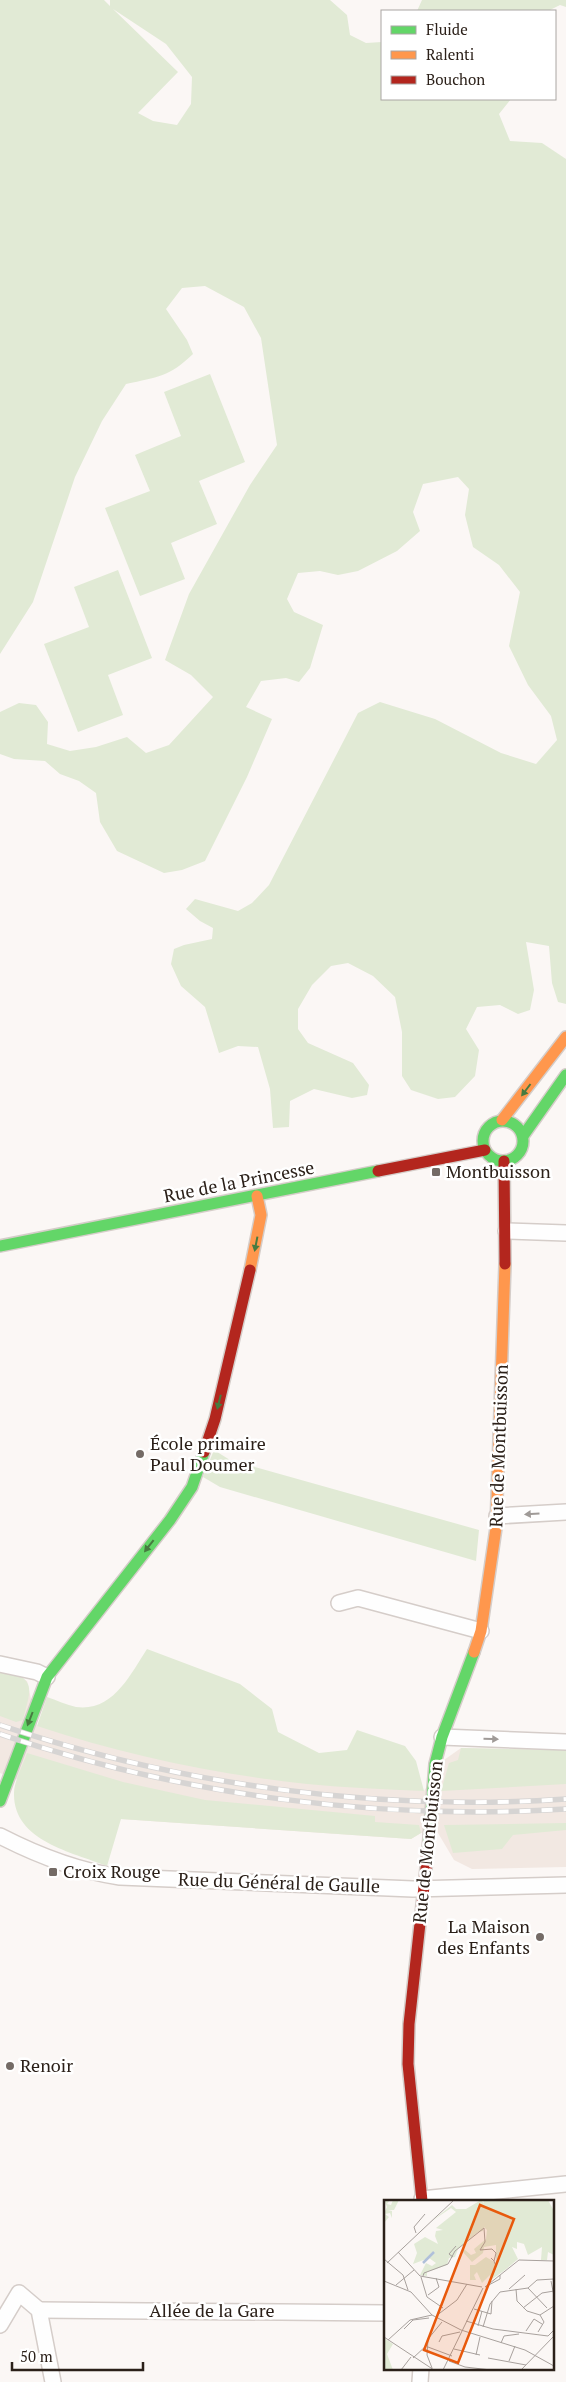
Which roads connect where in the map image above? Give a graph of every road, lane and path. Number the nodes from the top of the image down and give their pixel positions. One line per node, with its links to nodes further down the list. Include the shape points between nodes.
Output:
1 (566, 1037): 2 (street)
2 (547, 1062): 3 (street); 4 (street, one-way to 4)
3 (565, 1076): 5 (street)
4 (502, 1120): 5 (street, via 517,1126); 6 (street, via 485,1130)
5 (523, 1136): 7 (street, via 519,1153)
6 (484, 1150): 7 (street, via 493,1158); 8 (street, Rue de la Princesse)
7 (504, 1161): 9 (street, Rue de Montbuisson)
8 (257, 1196): 11 (street, Rue de la Princesse); 17 (street, one-way to 17, via 261,1215 247,1287 215,1419 192,1487 170,1520)
9 (506, 1231): 10 (street); 13 (street, Rue de Montbuisson)
10 (566, 1233)
11 (0, 1246)
12 (566, 1512): 13 (street, one-way to 13)
13 (497, 1516): 15 (street, Rue de Montbuisson)
14 (339, 1603): 15 (street, via 358,1598)
15 (481, 1631): 18 (street, Rue de Montbuisson)
16 (0, 1664): 17 (street)
17 (47, 1677): 20 (street, one-way to 20)
18 (442, 1737): 19 (street, one-way to 19); 23 (street, Rue de Montbuisson, via 434,1764)
19 (566, 1742)
20 (0, 1801)
21 (0, 1836): 23 (street, Rue du Général de Gaulle, via 97,1874 120,1877)
22 (566, 1885): 23 (street, Rue du Général de Gaulle)
23 (423, 1888): 25 (street, Rue de Montbuisson, via 408,2064)
24 (566, 2184): 25 (street)
25 (422, 2200)
26 (38, 2310): 27 (street, Allée de la Gare); 28 (street, via 19,2293); 29 (street)
27 (384, 2313)
28 (0, 2325)
29 (53, 2382)

